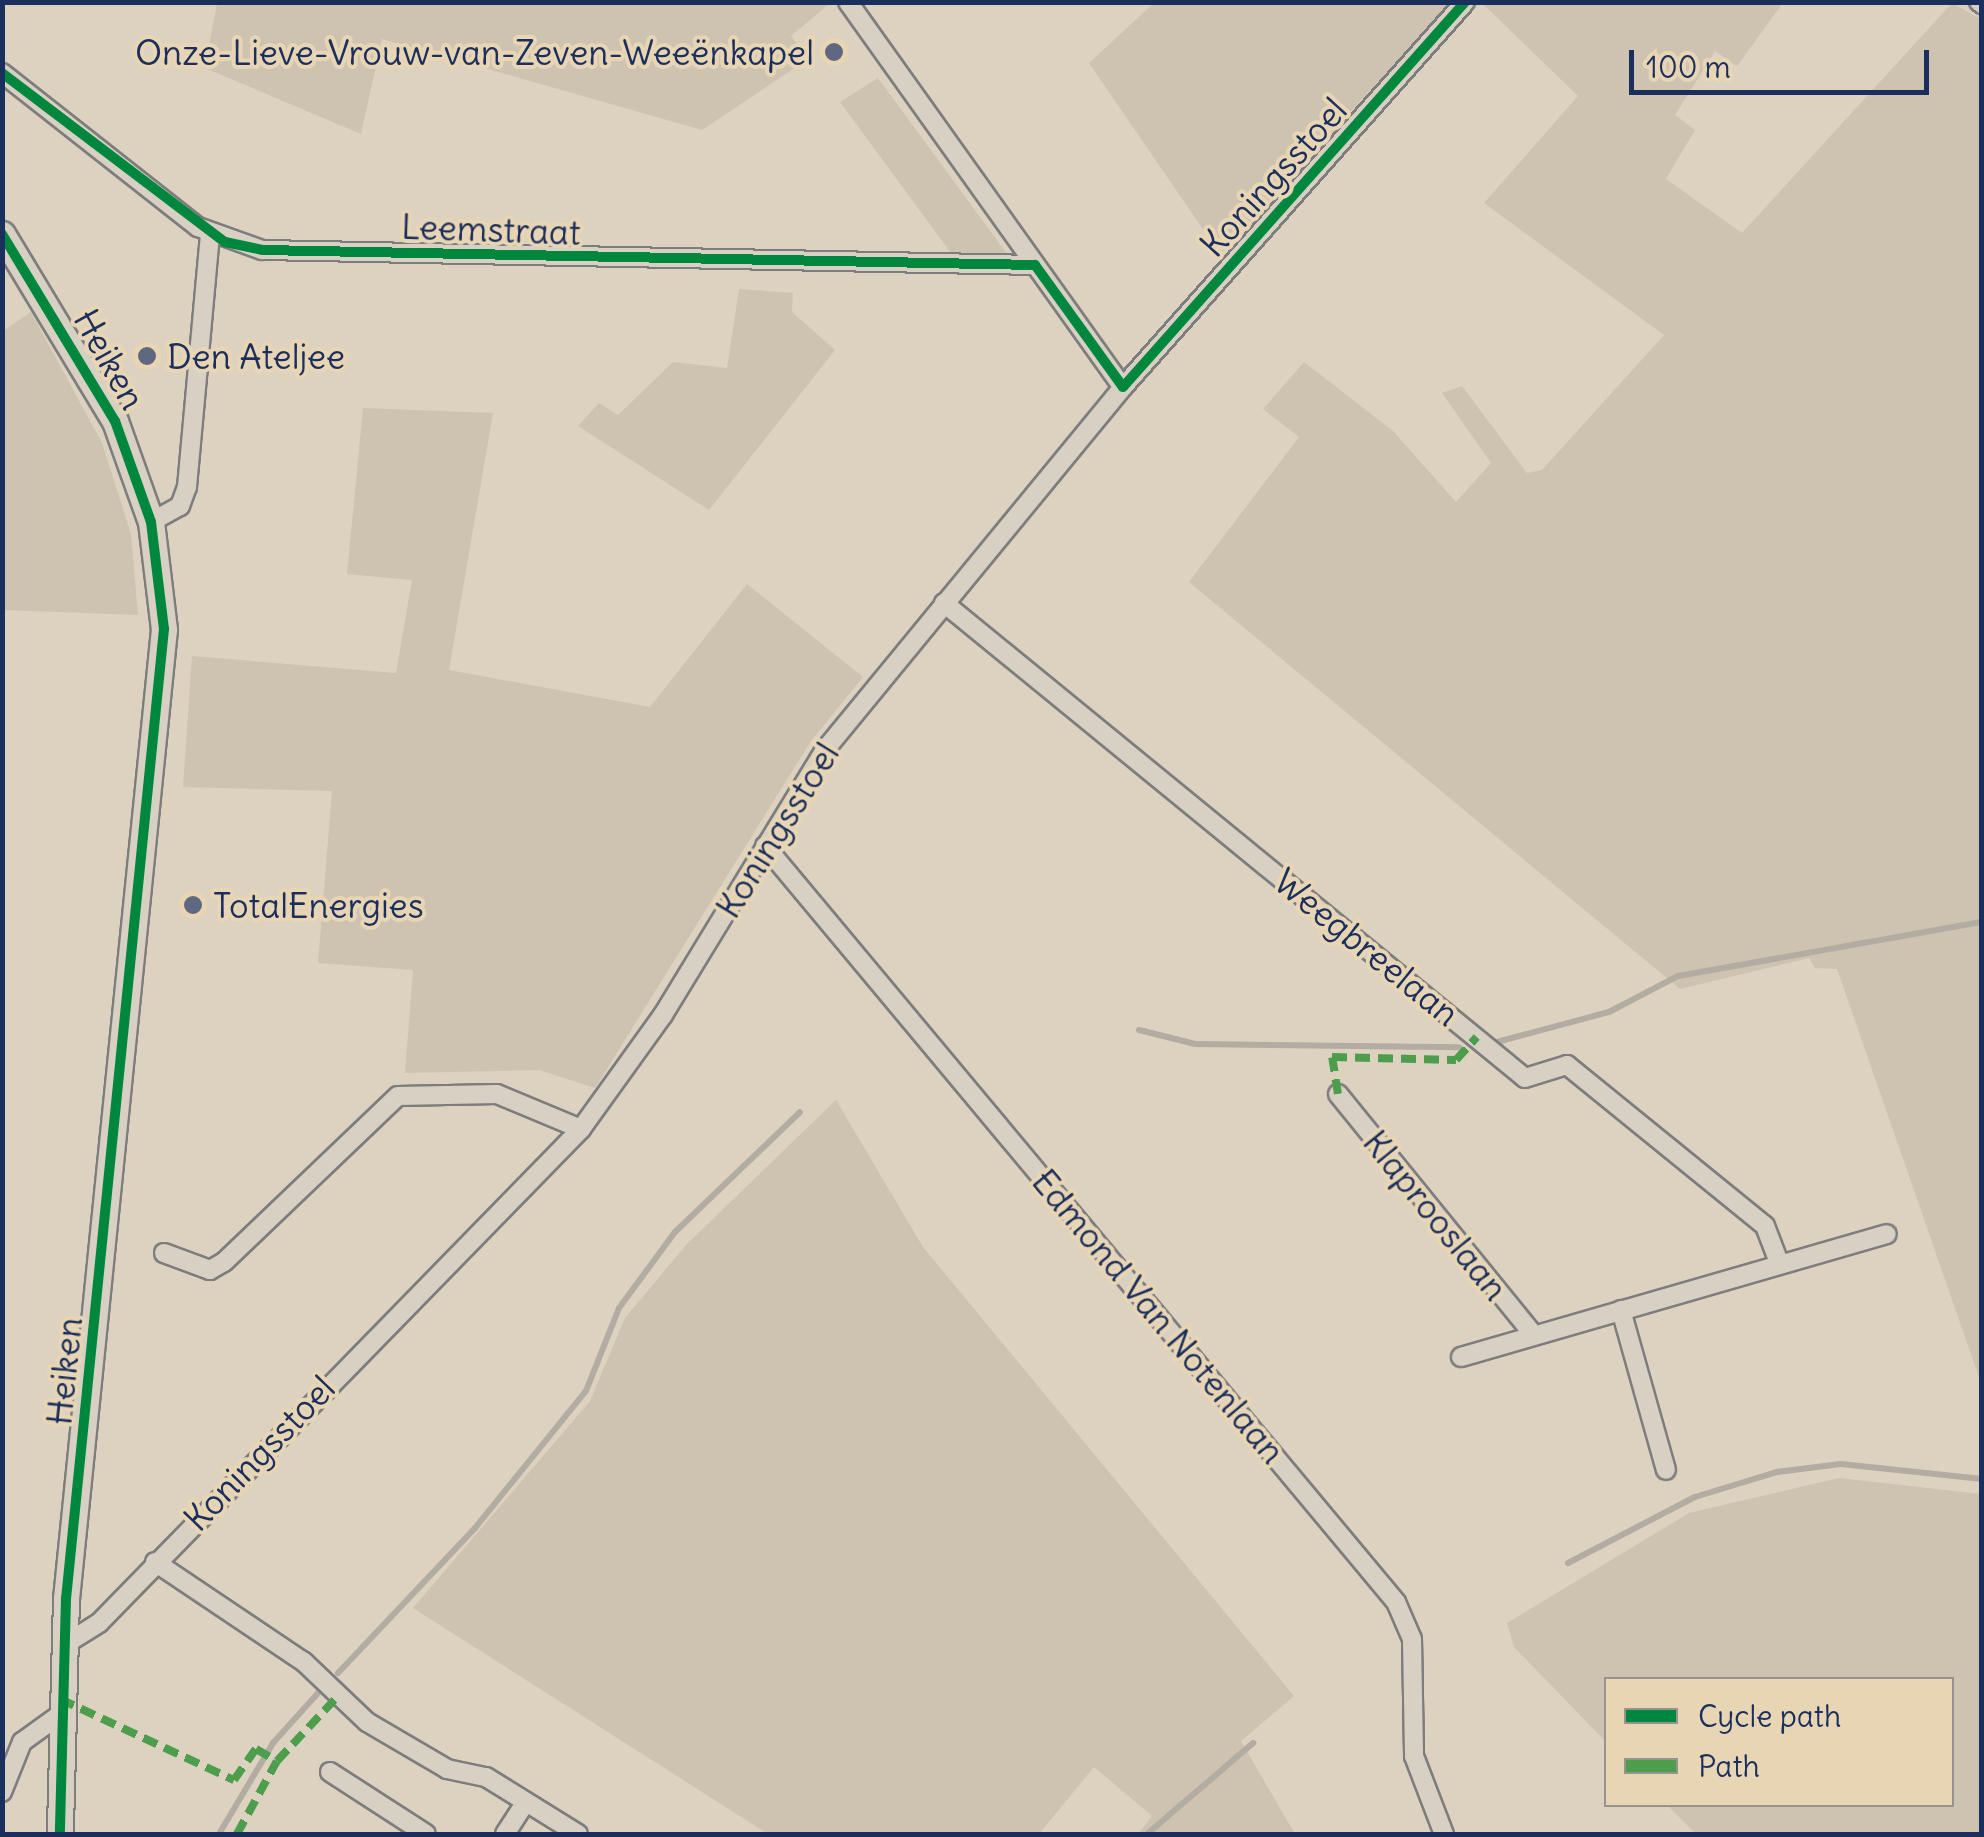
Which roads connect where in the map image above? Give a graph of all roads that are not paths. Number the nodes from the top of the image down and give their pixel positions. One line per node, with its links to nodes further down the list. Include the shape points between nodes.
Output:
1 (848, 2): 6 (street)
2 (1464, 2): 7 (street, Koningsstoel)
3 (2, 72): 5 (street, Leemstraat)
4 (2, 234): 8 (main road, Heiken, via 115,421)
5 (210, 234): 6 (street, Leemstraat, via 262,250); 8 (street, via 187,487 180,506)
6 (1035, 265): 7 (street)
7 (1124, 388): 9 (street, Koningsstoel)
8 (151, 522): 21 (main road, Heiken, via 165,680)
9 (944, 603): 10 (street, Koningsstoel, via 824,752); 15 (street, Weegbreelaan, via 1525,1078 1567,1065 1765,1226)
10 (765, 846): 12 (street, Koningsstoel, via 663,1015); 30 (street, Edmond Van Notenlaan, via 1396,1602 1412,1639 1414,1756)
11 (1338, 1094): 17 (street, Klaprooslaan)
12 (581, 1128): 14 (street, via 497,1094 398,1096 224,1262 210,1270); 20 (street, Koningsstoel)
13 (1887, 1234): 15 (street, Klaprooslaan)
14 (164, 1253)
15 (1779, 1263): 16 (street, Klaprooslaan)
16 (1621, 1310): 17 (street, Klaprooslaan); 19 (street)
17 (1534, 1336): 18 (street, Klaprooslaan)
18 (1460, 1357)
19 (1666, 1470)
20 (155, 1562): 21 (street, Koningsstoel, via 99,1623); 25 (street, via 304,1662 367,1722)
21 (62, 1646): 22 (main road, Heiken)
22 (58, 1716): 24 (street, via 22,1742); 26 (main road, Heiken)
23 (330, 1772): 27 (street)
24 (2, 1792)
25 (526, 1802): 28 (street); 29 (street)
26 (60, 1834)
27 (426, 1834)
28 (506, 1834)
29 (578, 1834)
30 (1444, 1834)

